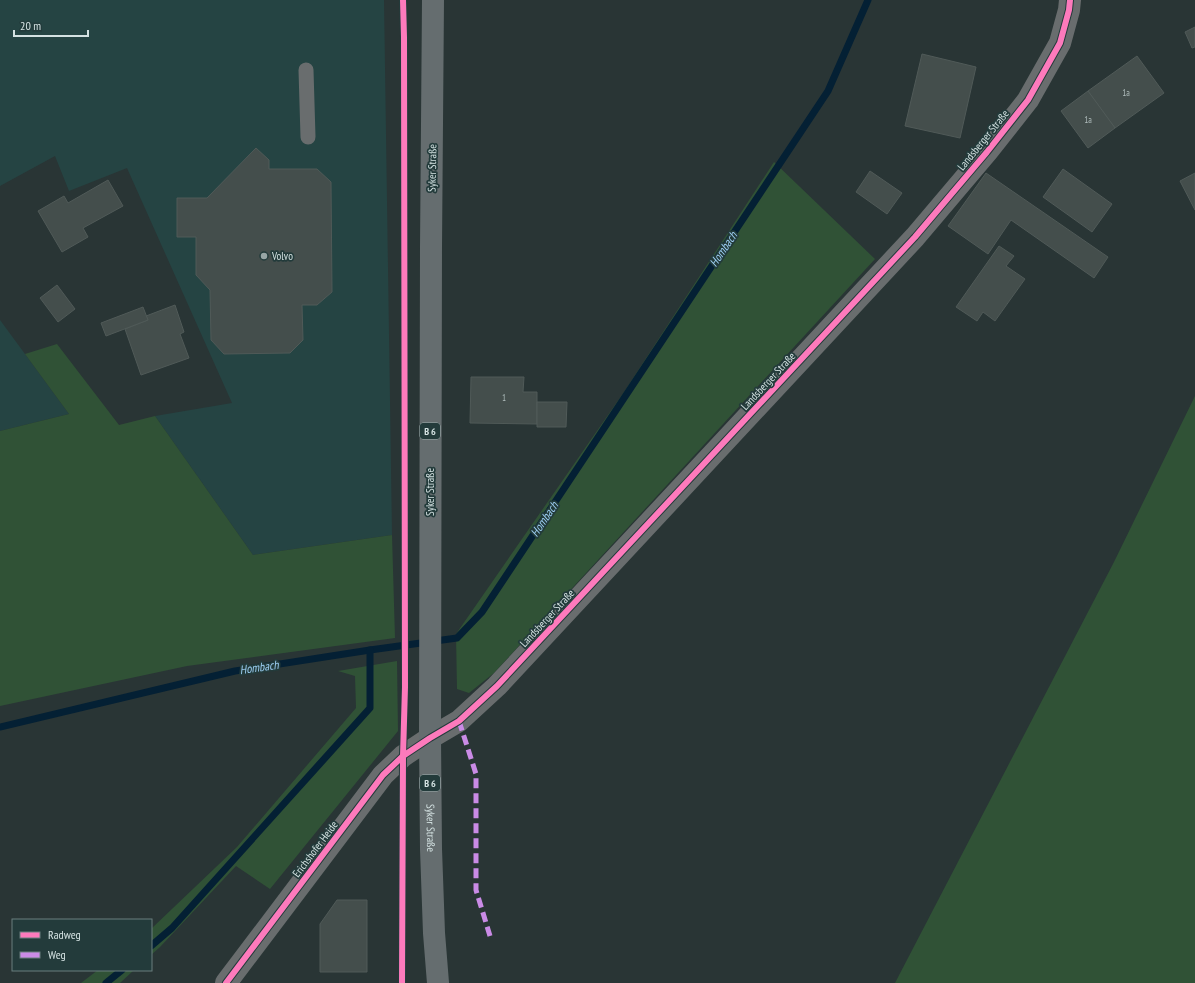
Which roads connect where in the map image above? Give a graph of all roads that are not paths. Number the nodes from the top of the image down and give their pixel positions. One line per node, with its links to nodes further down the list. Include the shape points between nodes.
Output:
1 (433, 0): 5 (main road, Syker Straße / B 6)
2 (1070, 0): 5 (street, Landsberger Straße, via 1060,43 1028,100 915,238 497,686 459,721)
3 (306, 70): 4 (lane)
4 (308, 137)
5 (430, 738): 6 (street, Erichshofer Heide, via 403,756 383,775); 7 (main road, Syker Straße / B 6, via 430,849)
6 (226, 983)
7 (438, 983)

